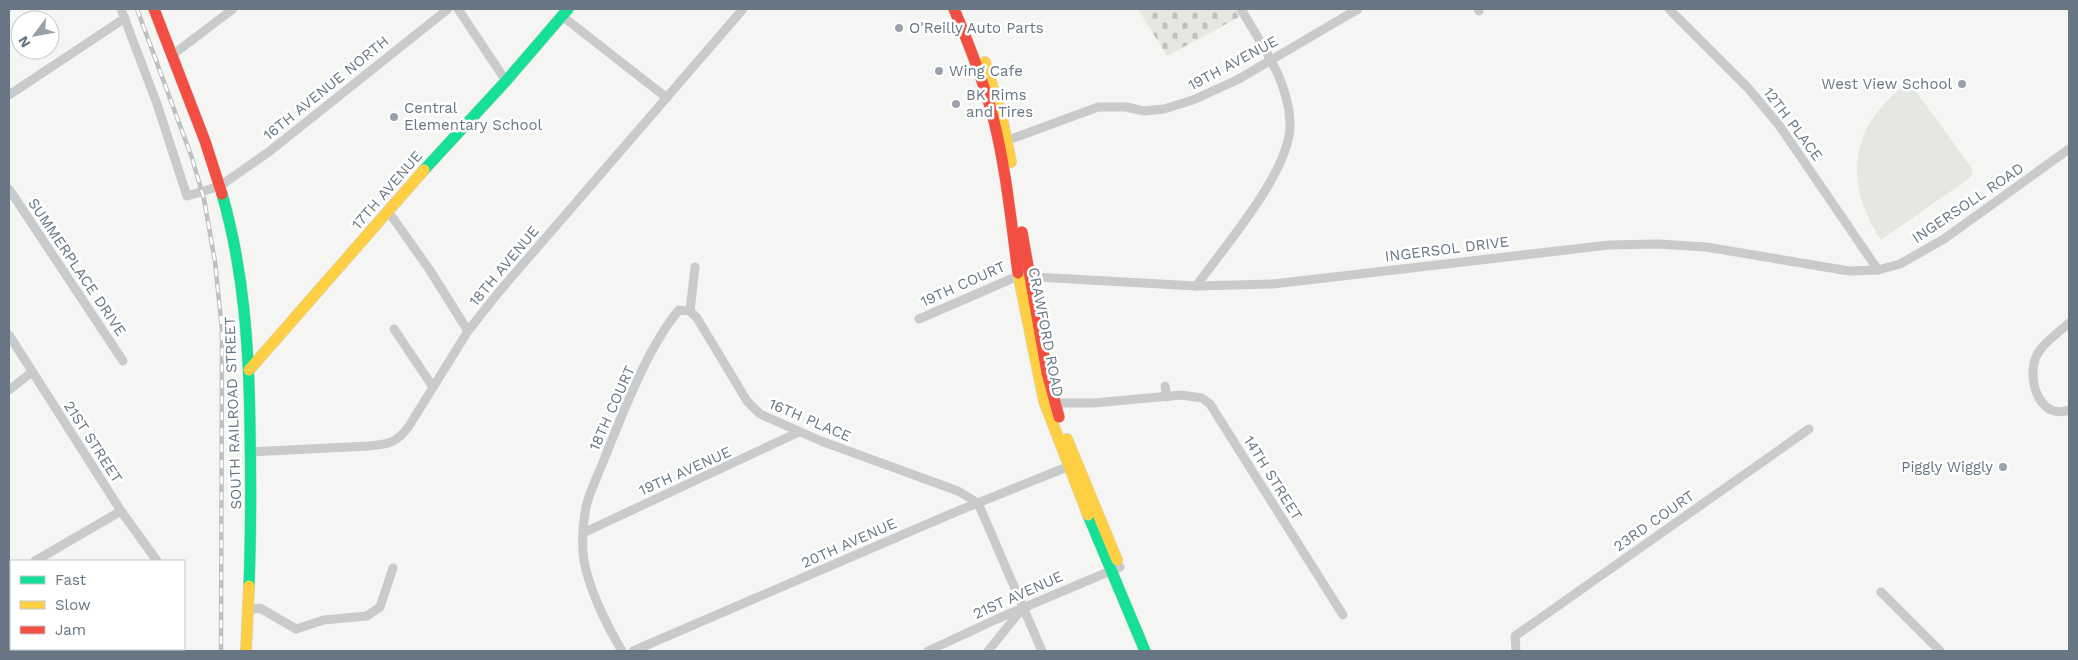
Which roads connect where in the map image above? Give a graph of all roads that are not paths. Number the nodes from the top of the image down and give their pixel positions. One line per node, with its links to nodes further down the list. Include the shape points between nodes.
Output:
1 (121, 9): 13 (street)
2 (154, 9): 14 (street, SOUTH RAILROAD STREET)
3 (233, 9): 14 (street)
4 (448, 9): 21 (street, 16TH AVENUE NORTH, via 270,151)
5 (458, 9): 16 (street)
6 (743, 9): 18 (street, 18TH AVENUE)
7 (954, 9): 19 (street, CRAWFORD ROAD)
8 (964, 9): 19 (street, CRAWFORD ROAD, via 993,82)
9 (1241, 9): 15 (street)
10 (1358, 9): 15 (street, 19TH AVENUE)
11 (1669, 9): 25 (street, 12TH PLACE, via 1748,88 1779,125)
12 (565, 12): 16 (street, 17TH AVENUE); 18 (street)
13 (125, 18): 17 (street); 21 (street, 16TH AVENUE NORTH, via 187,196)
14 (172, 56): 21 (street, SOUTH RAILROAD STREET)
15 (1270, 59): 19 (street, 19TH AVENUE, via 1237,80 1179,105 1144,111 1098,107); 27 (street, via 1284,94 1290,124 1285,153 1273,179)
16 (506, 81): 23 (street, 17TH AVENUE)
17 (9, 95)
18 (667, 98): 32 (street, 18TH AVENUE)
19 (1003, 142): 26 (street, CRAWFORD ROAD)
20 (2069, 149): 25 (street, INGERSOLL ROAD, via 1944,239 1900,264)
21 (220, 186): 35 (street, SOUTH RAILROAD STREET, via 241,279)
22 (9, 189): 34 (street, SUMMERPLACE DRIVE)
23 (388, 211): 32 (street); 35 (street, 17TH AVENUE)
24 (695, 267): 28 (street)
25 (1878, 270): 27 (street, INGERSOL DRIVE, via 1849,271 1706,247 1609,245 1273,284)
26 (1023, 275): 27 (street, INGERSOL DRIVE); 29 (street, 19TH COURT); 41 (street, CRAWFORD ROAD)
27 (1196, 286)
28 (690, 311): 44 (street, 16TH PLACE, via 753,408 769,420); 49 (street, 18TH COURT, via 679,310 651,355 586,506)
29 (919, 319)
30 (2069, 323): 42 (street, via 2038,353 2032,372 2035,391 2046,407 2055,412)
31 (394, 329): 38 (street)
32 (468, 331): 38 (street, 18TH AVENUE)
33 (9, 335): 36 (street, 21ST STREET)
34 (122, 361)
35 (249, 370): 45 (street, SOUTH RAILROAD STREET)
36 (32, 372): 39 (street); 48 (street, 21ST STREET)
37 (1165, 386): 40 (street)
38 (433, 387): 45 (street, 18TH AVENUE, via 404,434 388,444)
39 (9, 390)
40 (1167, 396): 41 (street); 57 (street, 14TH STREET, via 1192,396 1210,404)
41 (1049, 403): 46 (street, CRAWFORD ROAD)
42 (2069, 410)
43 (1810, 429): 66 (street, 23RD COURT, via 1515,636)
44 (799, 432): 47 (street, 16TH PLACE, via 958,491); 49 (street, 19TH AVENUE)
45 (251, 452): 56 (street, SOUTH RAILROAD STREET, via 252,532)
46 (1072, 465): 47 (street, 20TH AVENUE); 53 (street, CRAWFORD ROAD)
47 (978, 503): 55 (street); 60 (street, 20TH AVENUE)
48 (121, 511): 50 (street); 51 (street, 21ST STREET)
49 (583, 533): 59 (street, via 587,574 604,619)
50 (37, 560)
51 (156, 560)
52 (393, 568): 56 (street, via 380,607 367,616 324,620 296,629 260,608)
53 (1116, 568): 55 (street, 21ST AVENUE); 64 (street, CRAWFORD ROAD); 65 (street, CRAWFORD ROAD)
54 (1881, 592): 67 (street)
55 (1023, 607): 61 (street, 21ST AVENUE); 62 (street); 63 (street)
56 (248, 610): 58 (street, SOUTH RAILROAD STREET)
57 (1343, 615)
58 (246, 651)
59 (622, 651)
60 (633, 651)
61 (928, 651)
62 (988, 651)
63 (1042, 651)
64 (1145, 651)
65 (1155, 651)
66 (1516, 651)
67 (1940, 651)

